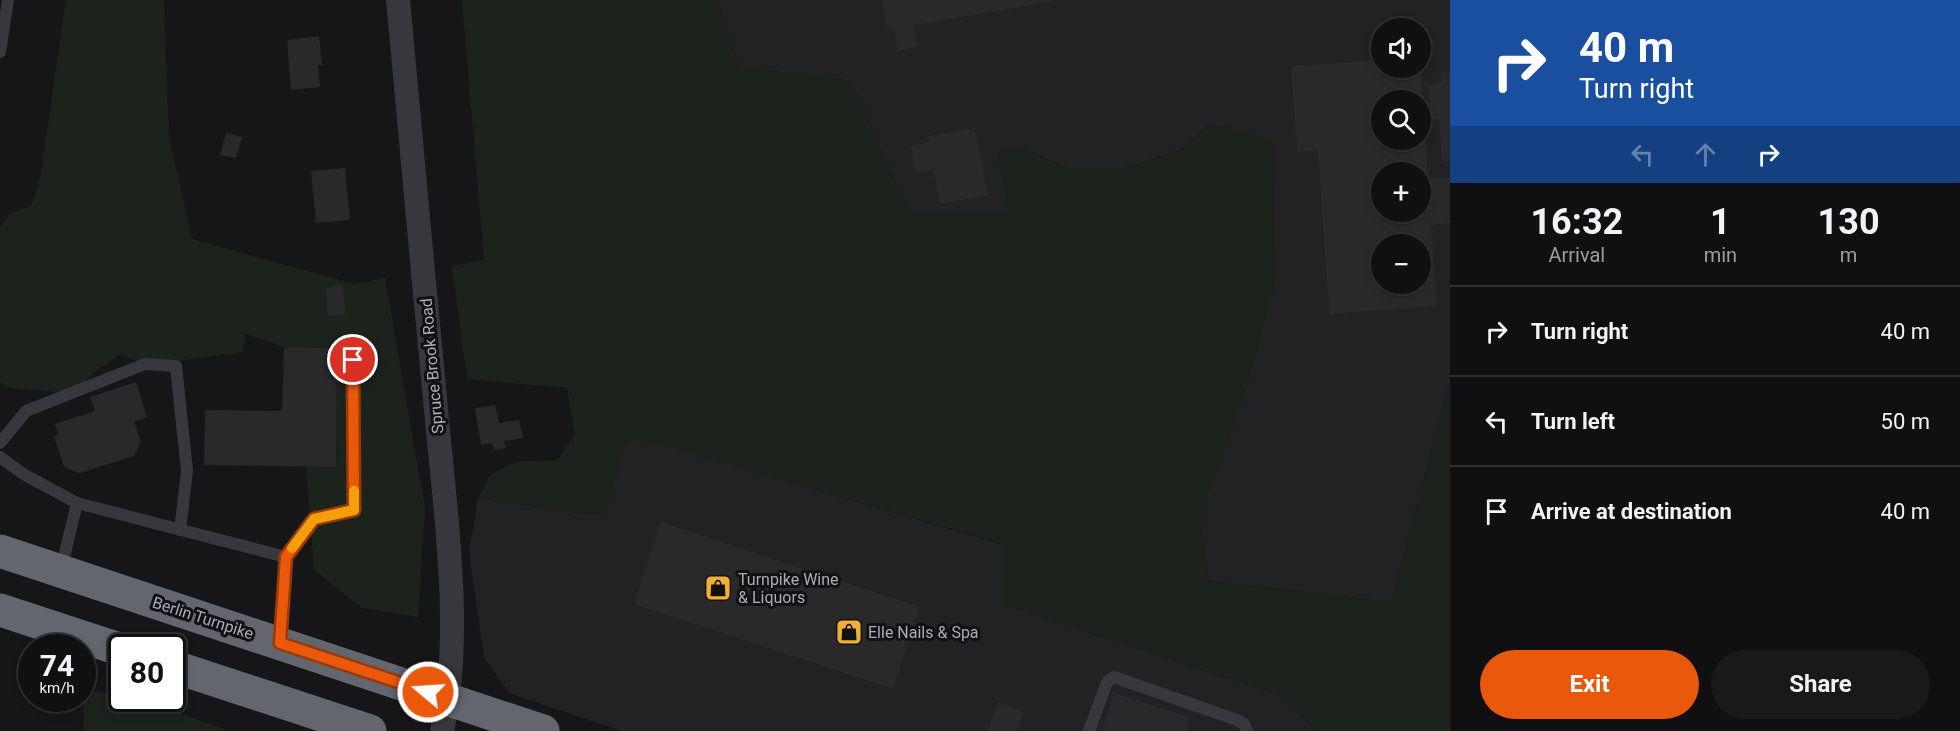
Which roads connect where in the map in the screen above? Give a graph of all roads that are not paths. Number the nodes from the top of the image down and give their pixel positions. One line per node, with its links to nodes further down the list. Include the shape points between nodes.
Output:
1 (8, 0): 3 (lane)
2 (398, 0): 16 (street, Spruce Brook Road, via 448,530)
3 (0, 52)
4 (353, 360): 10 (lane, via 354,510 314,519)
5 (0, 443): 8 (lane, via 26,411 145,364 176,366 187,471)
6 (0, 457): 7 (lane)
7 (77, 503): 8 (lane); 11 (lane)
8 (180, 530): 10 (lane)
9 (0, 551): 11 (highway, Berlin Turnpike)
10 (286, 557): 13 (lane)
11 (60, 571): 13 (highway, Berlin Turnpike)
12 (0, 610): 14 (highway)
13 (280, 643): 16 (highway, Berlin Turnpike)
14 (108, 645)
15 (186, 671): 17 (highway)
16 (449, 699): 18 (street, Spruce Brook Road); 19 (highway, Berlin Turnpike)
17 (370, 731)
18 (442, 731)
19 (543, 731)
20 (1089, 731): 21 (lane, via 1107,682 1114,677 1237,720)
21 (1247, 731)

